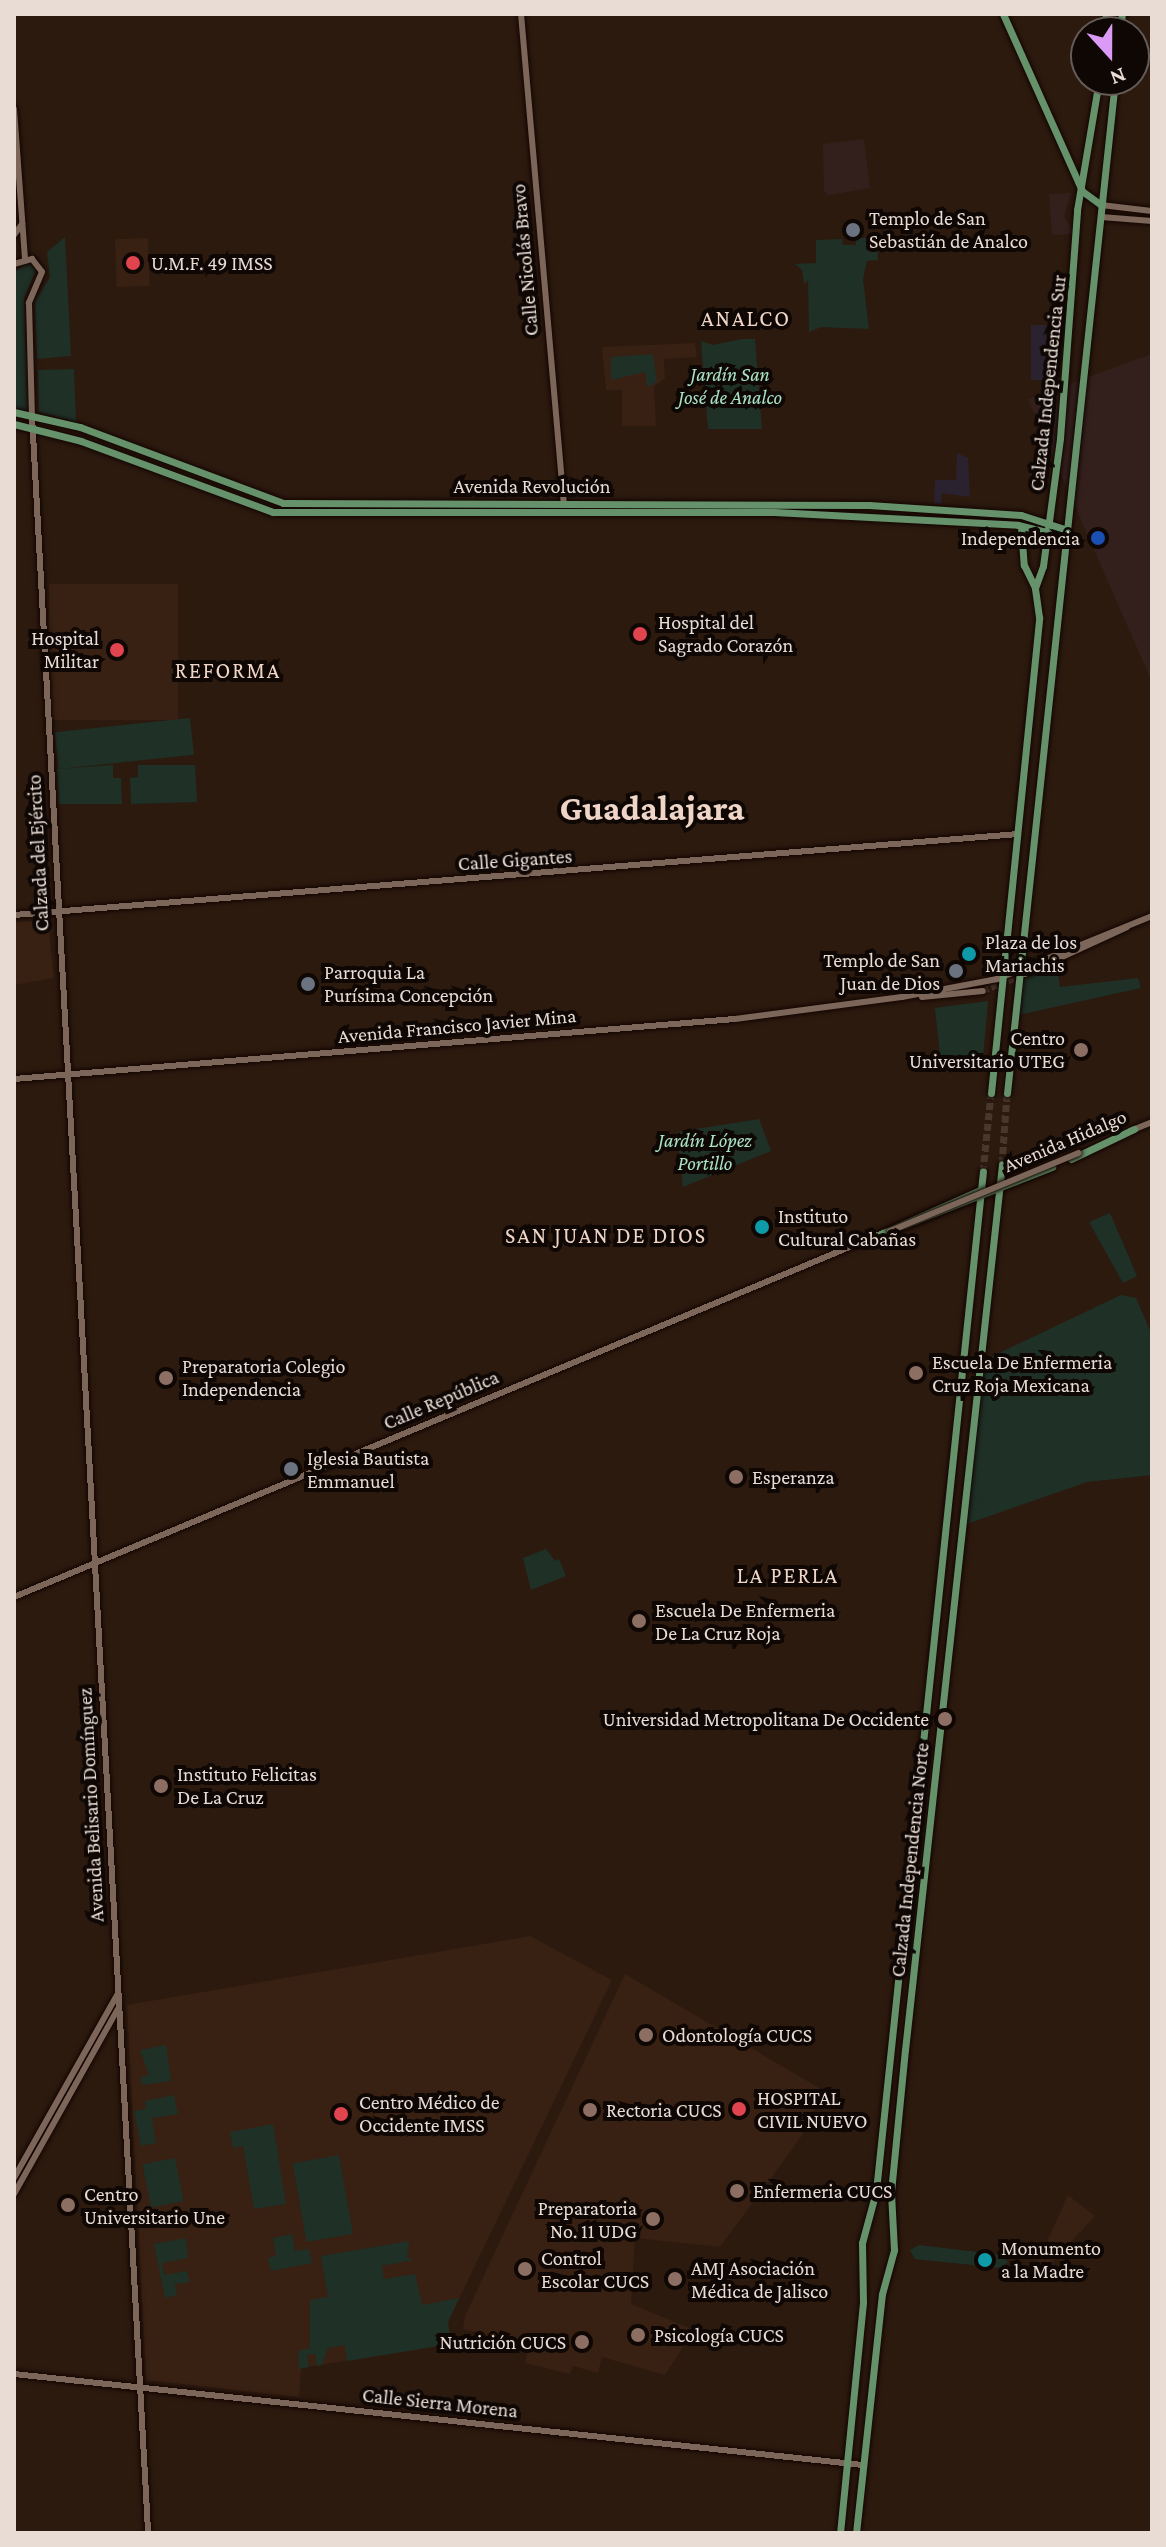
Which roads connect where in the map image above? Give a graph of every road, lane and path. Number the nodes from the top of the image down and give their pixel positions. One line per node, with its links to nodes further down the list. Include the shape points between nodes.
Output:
1 (521, 14): 19 (main road, Calle Nicolás Bravo)
2 (1003, 14): 6 (main road)
3 (1097, 96): 6 (main road, Calzada Independencia Sur)
4 (1113, 96): 7 (main road, Calzada Independencia Sur)
5 (14, 109): 11 (main road, Calzada del Ejército)
6 (1082, 191): 7 (main road); 20 (main road, Calzada Independencia Sur)
7 (1101, 205): 8 (main road); 9 (main road, Calzada Independencia Sur)
8 (1152, 211)
9 (1101, 217): 10 (main road); 22 (main road, Calzada Independencia Sur)
10 (1152, 221)
11 (22, 224): 12 (main road); 13 (main road, Calzada del Ejército)
12 (14, 235)
13 (25, 259): 14 (main road); 16 (main road, Calzada del Ejército, via 39,264 42,272 29,303)
14 (14, 264)
15 (14, 412): 16 (main road, Avenida Revolución)
16 (32, 416): 18 (main road, Calzada del Ejército); 19 (main road, Avenida Revolución, via 80,427 274,502)
17 (14, 424): 18 (main road, Avenida Revolución)
18 (33, 428): 21 (main road, Avenida Revolución, via 273,512 774,512); 26 (main road, Calzada del Ejército)
19 (564, 502): 20 (main road, Avenida Revolución, via 869,505 1021,515)
20 (1049, 523): 22 (main road, Avenida Revolución); 23 (main road, Calzada Independencia Sur)
21 (1021, 526): 23 (main road, Avenida Revolución); 24 (main road, via 1024,565)
22 (1064, 532): 23 (main road, Avenida Revolución); 29 (main road, Calzada Independencia Sur, via 1063,593 1055,616)
23 (1047, 533): 24 (main road, Calzada Independencia Sur)
24 (1035, 588): 25 (main road, Calzada Independencia Sur, via 1039,617)
25 (1018, 834): 26 (main road, Calle Gigantes); 30 (main road, Calzada Independencia Sur)
26 (58, 913): 27 (main road, Calle Gigantes); 33 (main road, Calzada del Ejército)
27 (14, 915)
28 (1152, 916): 29 (main road, Avenida Francisco Javier Mina)
29 (1023, 972): 30 (main road, Avenida Francisco Javier Mina); 36 (main road)
30 (1003, 976): 32 (main road, Avenida Francisco Javier Mina); 35 (main road)
31 (983, 991): 32 (main road, Avenida Francisco Javier Mina)
32 (902, 997): 33 (main road, Avenida Francisco Javier Mina, via 735,1019)
33 (66, 1075): 34 (main road, Avenida Francisco Javier Mina); 44 (main road, Avenida Belisario Domínguez)
34 (14, 1079)
35 (991, 1093)
36 (1007, 1093)
37 (1152, 1122): 38 (main road, Avenida Hidalgo)
38 (1134, 1129): 41 (main road); 42 (main road, Avenida Hidalgo, bridge)
39 (1002, 1164): 41 (main road)
40 (983, 1172): 42 (main road)
41 (999, 1189): 42 (main road); 53 (main road, Calzada Independencia Norte, via 905,2050 891,2192 894,2250 882,2294)
42 (984, 1192): 43 (main road); 43 (main road, bridge); 52 (main road, Calzada Independencia Norte, via 953,1424 876,2191 862,2243 863,2302)
43 (881, 1234): 44 (main road, Calle República)
44 (93, 1564): 45 (main road, Calle República); 46 (main road, Avenida Belisario Domínguez)
45 (14, 1597)
46 (117, 1995): 47 (main road, Avenida Belisario Domínguez); 48 (main road)
47 (118, 2009): 49 (main road); 51 (main road, Avenida Belisario Domínguez)
48 (14, 2178)
49 (14, 2194)
50 (14, 2374): 51 (main road, Calle Sierra Morena)
51 (139, 2387): 52 (main road, Calle Sierra Morena); 54 (main road, Avenida Belisario Domínguez)
52 (848, 2463): 53 (main road, Calle Sierra Morena); 55 (main road, Calzada Independencia Norte)
53 (863, 2465): 56 (main road, Calzada Independencia Norte)
54 (148, 2533)
55 (840, 2533)
56 (856, 2533)

